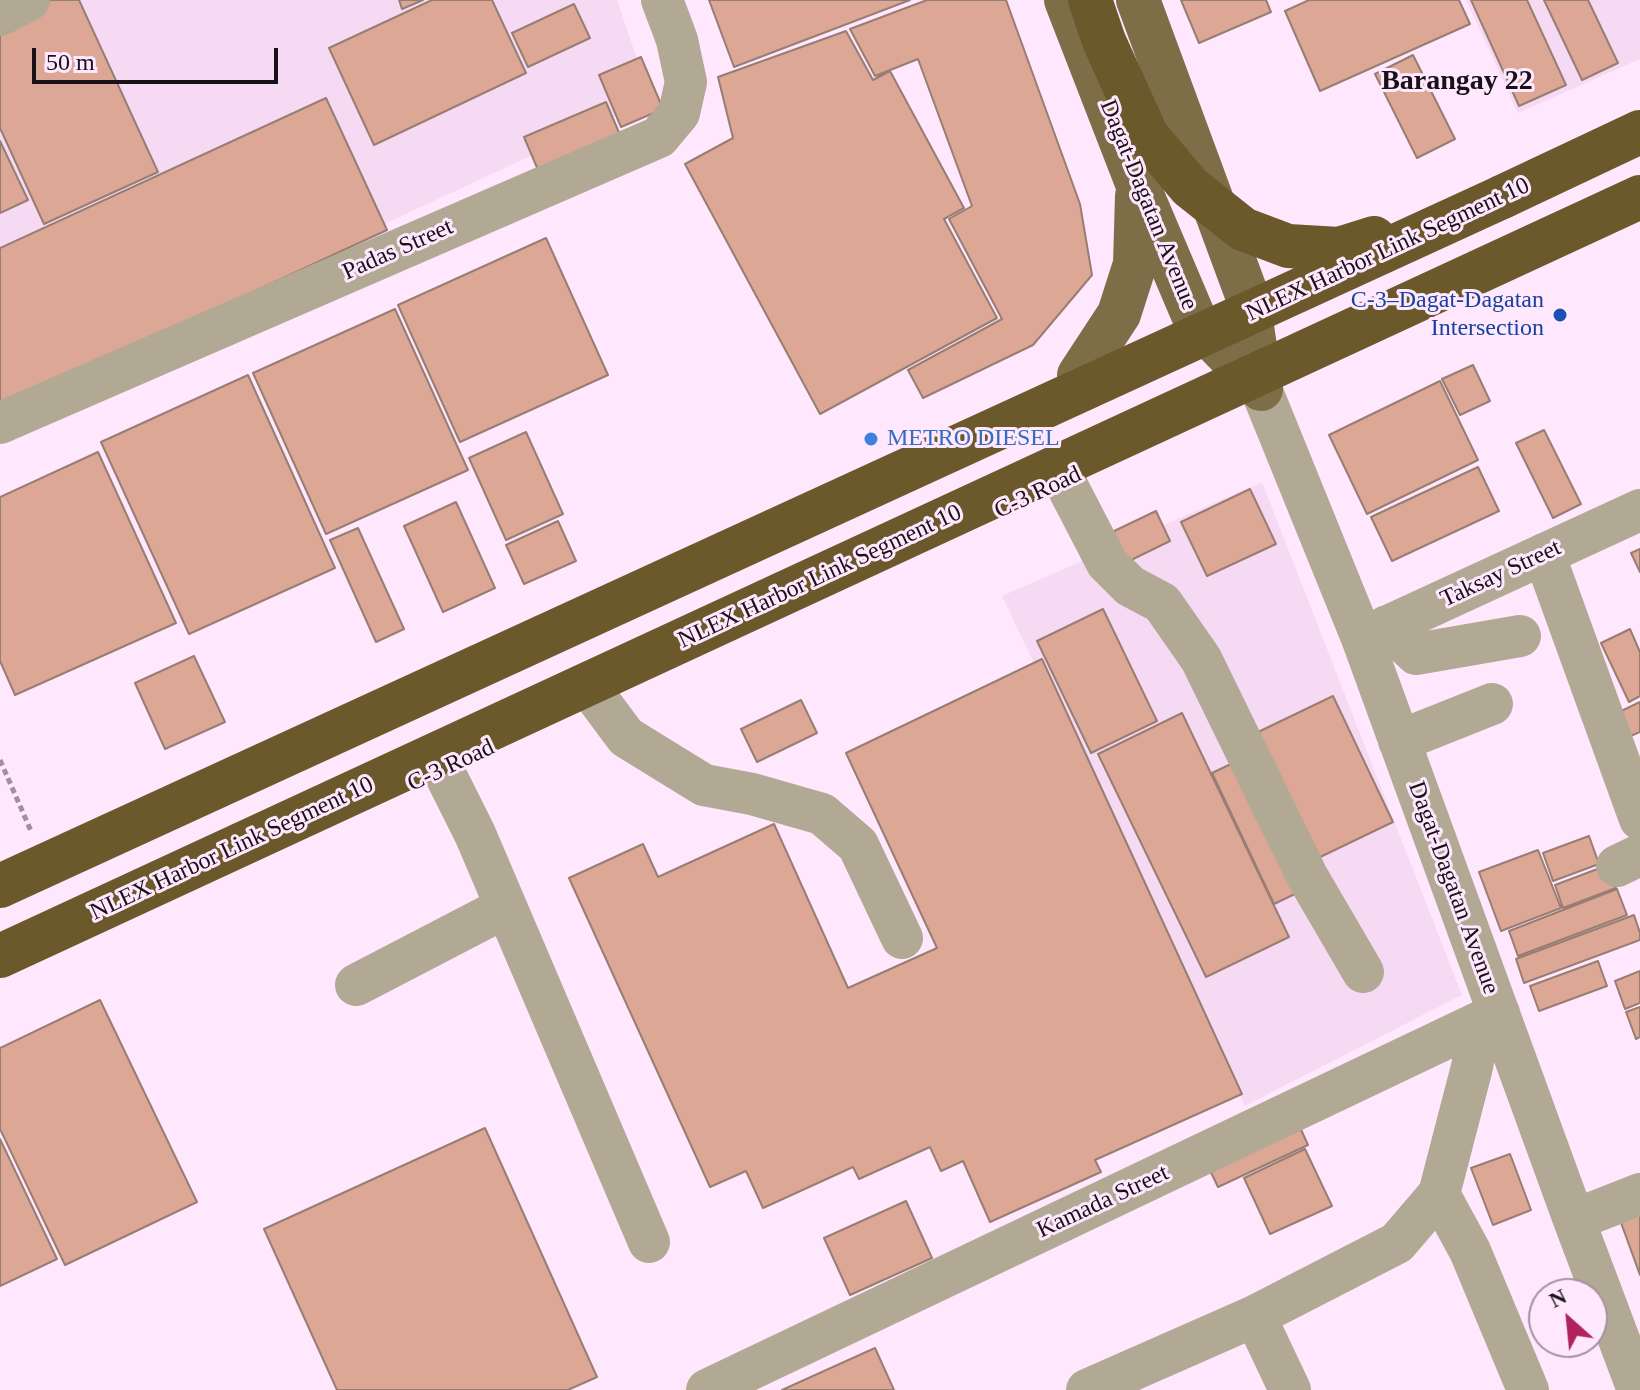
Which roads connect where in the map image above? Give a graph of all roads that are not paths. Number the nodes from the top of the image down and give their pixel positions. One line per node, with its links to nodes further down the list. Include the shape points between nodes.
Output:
1 (29, 0): 6 (street)
2 (662, 0): 19 (street, Padas Street, via 686,82 679,113 659,137)
3 (1066, 0): 10 (main road, Dagat-Dagatan Avenue)
4 (1090, 0): 11 (highway, bridge, via 1147,136 1190,187 1243,229 1288,246 1339,249)
5 (1138, 0): 9 (main road, Dagat-Dagatan Avenue)
6 (0, 15)
7 (1640, 121): 14 (main road)
8 (1640, 132): 11 (highway, NLEX Harbor Link Segment 10)
9 (1197, 156): 14 (main road, via 1249,211 1307,237); 15 (main road, Dagat-Dagatan Avenue)
10 (1137, 183): 16 (main road, Dagat-Dagatan Avenue); 17 (main road, via 1135,264 1119,314)
11 (1502, 197): 31 (highway, NLEX Harbor Link Segment 10, bridge)
12 (1640, 197): 34 (highway, NLEX Harbor Link Segment 10, bridge)
13 (1640, 212): 18 (main road, C-3 Road)
14 (1360, 249): 15 (main road)
15 (1248, 298): 16 (main road); 18 (main road, Dagat-Dagatan Avenue)
16 (1196, 322): 17 (main road); 18 (main road, Dagat-Dagatan Avenue)
17 (1079, 375): 30 (main road)
18 (1261, 389): 20 (main road, C-3 Road); 23 (street, Dagat-Dagatan Avenue)
19 (0, 423)
20 (1064, 480): 25 (main road, C-3 Road); 35 (street, via 1107,563 1130,586 1162,603 1201,659 1307,876)
21 (1640, 510): 22 (street, Taksay Street)
22 (1544, 554): 23 (street, Taksay Street); 29 (street)
23 (1375, 632): 24 (street, via 1416,654); 27 (street, Dagat-Dagatan Avenue)
24 (1520, 636)
25 (597, 698): 28 (main road, C-3 Road); 33 (street, via 626,737 704,785 822,814 858,845)
26 (1492, 704): 27 (street)
27 (1399, 741): 38 (street, Dagat-Dagatan Avenue)
28 (443, 770): 32 (street); 36 (main road, C-3 Road)
29 (1640, 819)
30 (19, 856)
31 (0, 886)
32 (506, 907): 37 (street); 42 (street)
33 (902, 938)
34 (0, 956)
35 (1363, 972)
36 (0, 975)
37 (356, 985)
38 (1490, 1018): 39 (street); 41 (street, Dagat-Dagatan Avenue); 44 (street, Kamada Street)
39 (1439, 1194): 43 (street, via 1397,1243); 47 (street, via 1470,1251)
40 (1640, 1194): 41 (street)
41 (1574, 1220): 48 (street, Dagat-Dagatan Avenue)
42 (649, 1242)
43 (1255, 1316): 45 (street); 46 (street)
44 (707, 1390)
45 (1087, 1390)
46 (1290, 1390)
47 (1528, 1390)
48 (1638, 1390)

